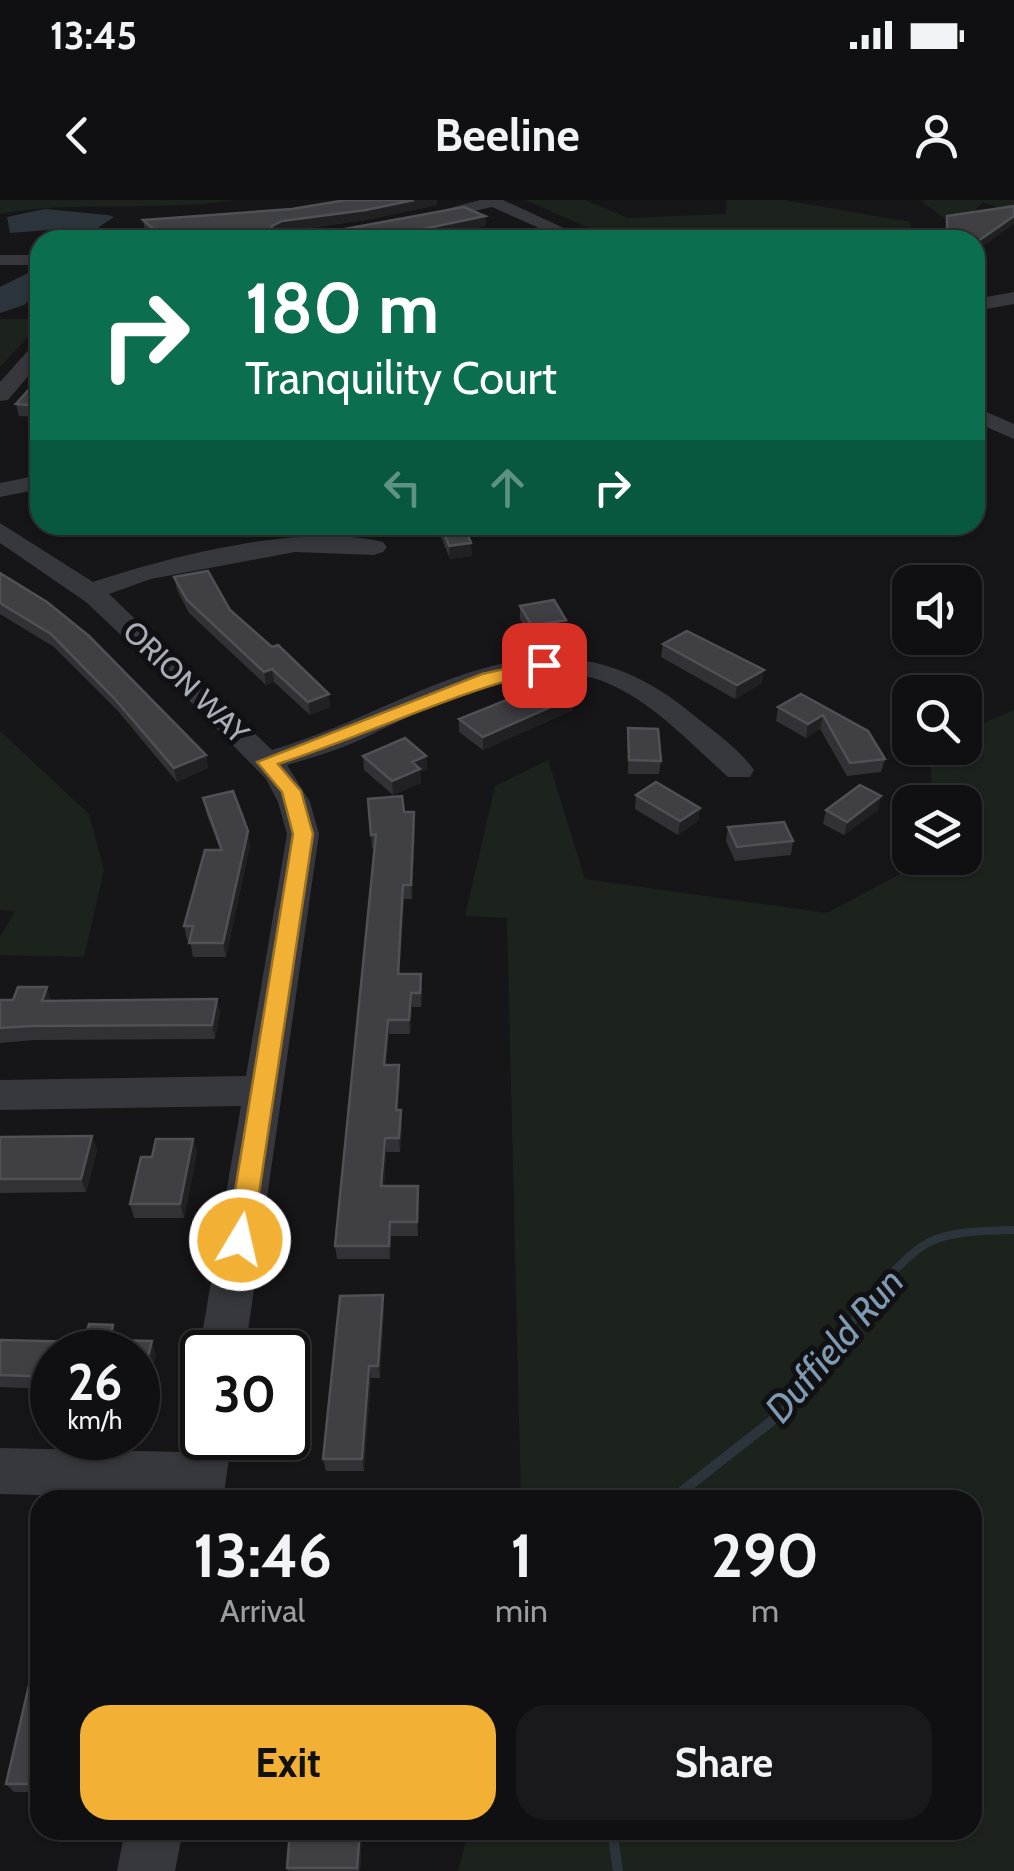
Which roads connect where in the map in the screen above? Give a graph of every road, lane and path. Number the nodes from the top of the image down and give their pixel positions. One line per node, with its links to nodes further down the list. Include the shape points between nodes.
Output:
1 (491, 201): 2 (street); 3 (street)
2 (400, 222)
3 (557, 230)
4 (0, 260): 5 (street)
5 (30, 260)
6 (1014, 298): 7 (street)
7 (985, 303)
8 (30, 361): 10 (street)
9 (30, 388): 10 (street)
10 (4, 391)
11 (985, 419): 12 (street)
12 (1014, 432)
13 (30, 466): 14 (street)
14 (0, 470)
15 (30, 484): 16 (street)
16 (0, 490)
17 (0, 530): 19 (street, ORION WAY, via 30,557)
18 (374, 547): 19 (street, via 295,544 145,573)
19 (90, 592): 20 (street, ORION WAY)
20 (266, 762): 21 (street, via 488,678 544,665 614,675); 22 (street, ORION WAY, via 291,791 303,834)
21 (739, 770)
22 (263, 1092): 23 (street); 24 (street, ORION WAY)
23 (0, 1095)
24 (225, 1330)
25 (0, 1471): 26 (street)
26 (203, 1471)
27 (152, 1840): 28 (street)
28 (146, 1871)

